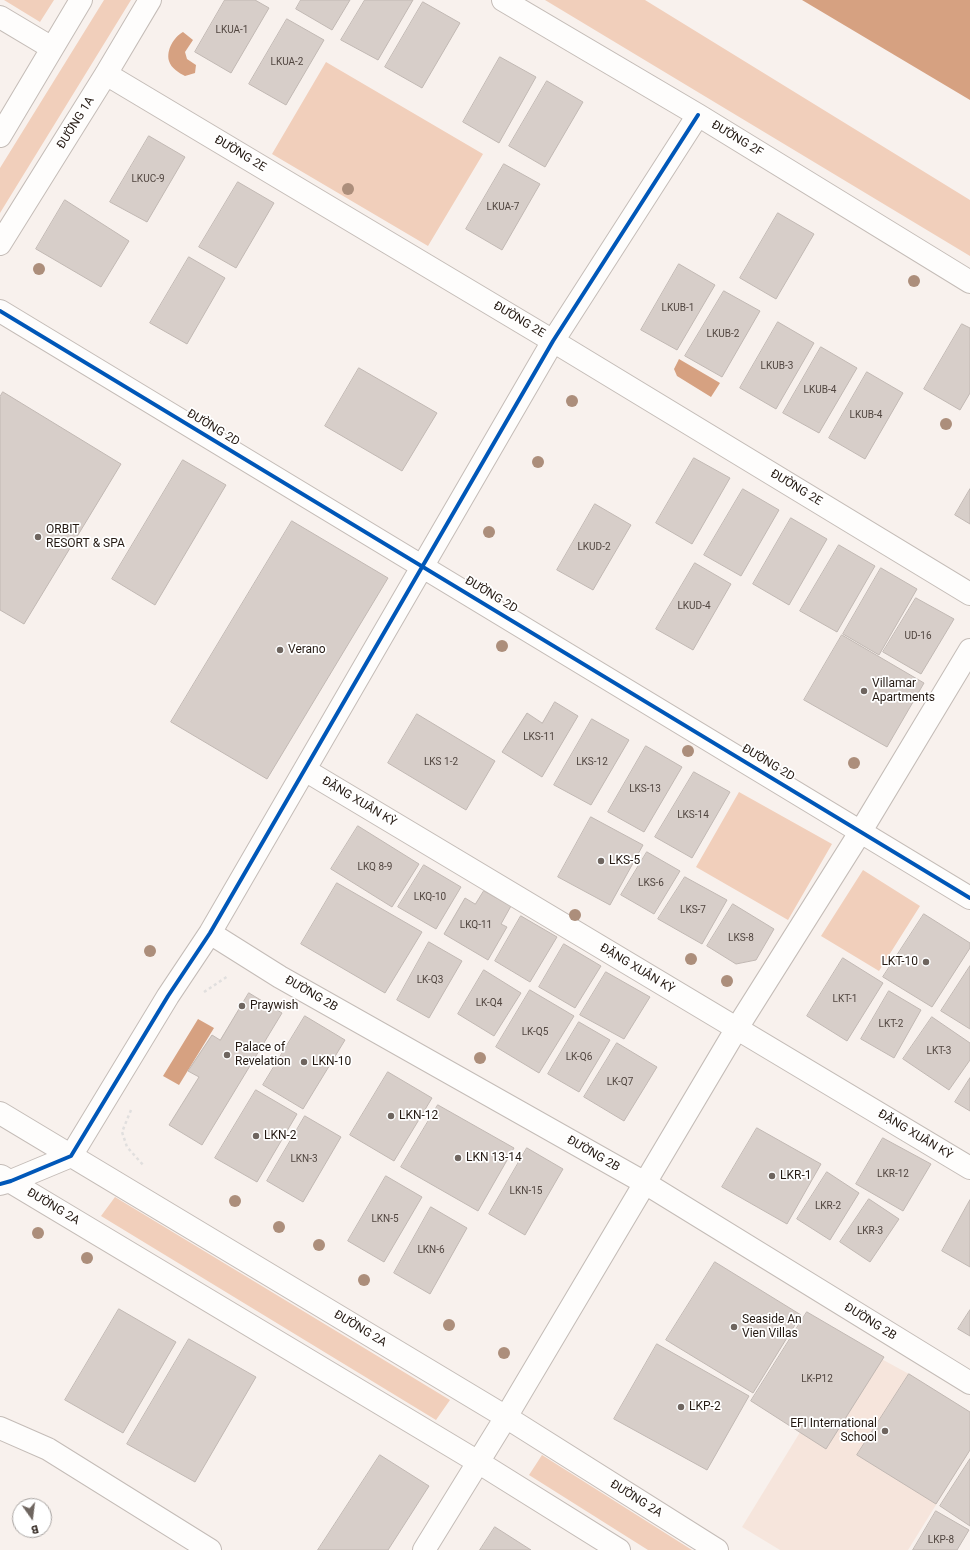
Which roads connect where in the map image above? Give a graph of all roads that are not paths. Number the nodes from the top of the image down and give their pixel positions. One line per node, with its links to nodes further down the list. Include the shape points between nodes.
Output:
1 (81, 0): 5 (street)
2 (150, 0): 6 (street, ĐƯỜNG 1A)
3 (503, 0): 7 (street, ĐƯỜNG 2F)
4 (0, 17): 5 (street)
5 (52, 48): 8 (street)
6 (106, 74): 9 (street, ĐƯỜNG 1A); 12 (street, ĐƯỜNG 2E)
7 (698, 115): 10 (street, ĐƯỜNG 2F); 12 (street)
8 (0, 136)
9 (0, 244)
10 (970, 282)
11 (0, 311): 13 (street, ĐƯỜNG 2D)
12 (553, 341): 13 (street); 14 (street, ĐƯỜNG 2E)
13 (423, 566): 16 (street); 17 (street, ĐƯỜNG 2D)
14 (970, 594)
15 (970, 650): 17 (street)
16 (305, 770): 19 (street); 20 (street, ĐẶNG XUÂN KỲ)
17 (861, 831): 18 (street, ĐƯỜNG 2D); 20 (street)
18 (970, 898)
19 (210, 933): 22 (street, via 168,996); 25 (street, ĐƯỜNG 2B, via 280,977)
20 (737, 1028): 23 (street, ĐẶNG XUÂN KỲ); 25 (street)
21 (0, 1113): 22 (street, ĐƯỜNG 2A)
22 (71, 1156): 24 (street); 27 (street, ĐƯỜNG 2A)
23 (970, 1168)
24 (4, 1180): 29 (street, ĐƯỜNG 2A)
25 (644, 1183): 26 (street, ĐƯỜNG 2B); 27 (street)
26 (970, 1383)
27 (506, 1417): 29 (street); 33 (street, ĐƯỜNG 2A)
28 (0, 1428): 30 (street, via 48,1449)
29 (478, 1462): 31 (street); 32 (street, ĐƯỜNG 2A)
30 (210, 1550)
31 (424, 1550)
32 (619, 1550)
33 (717, 1550)

